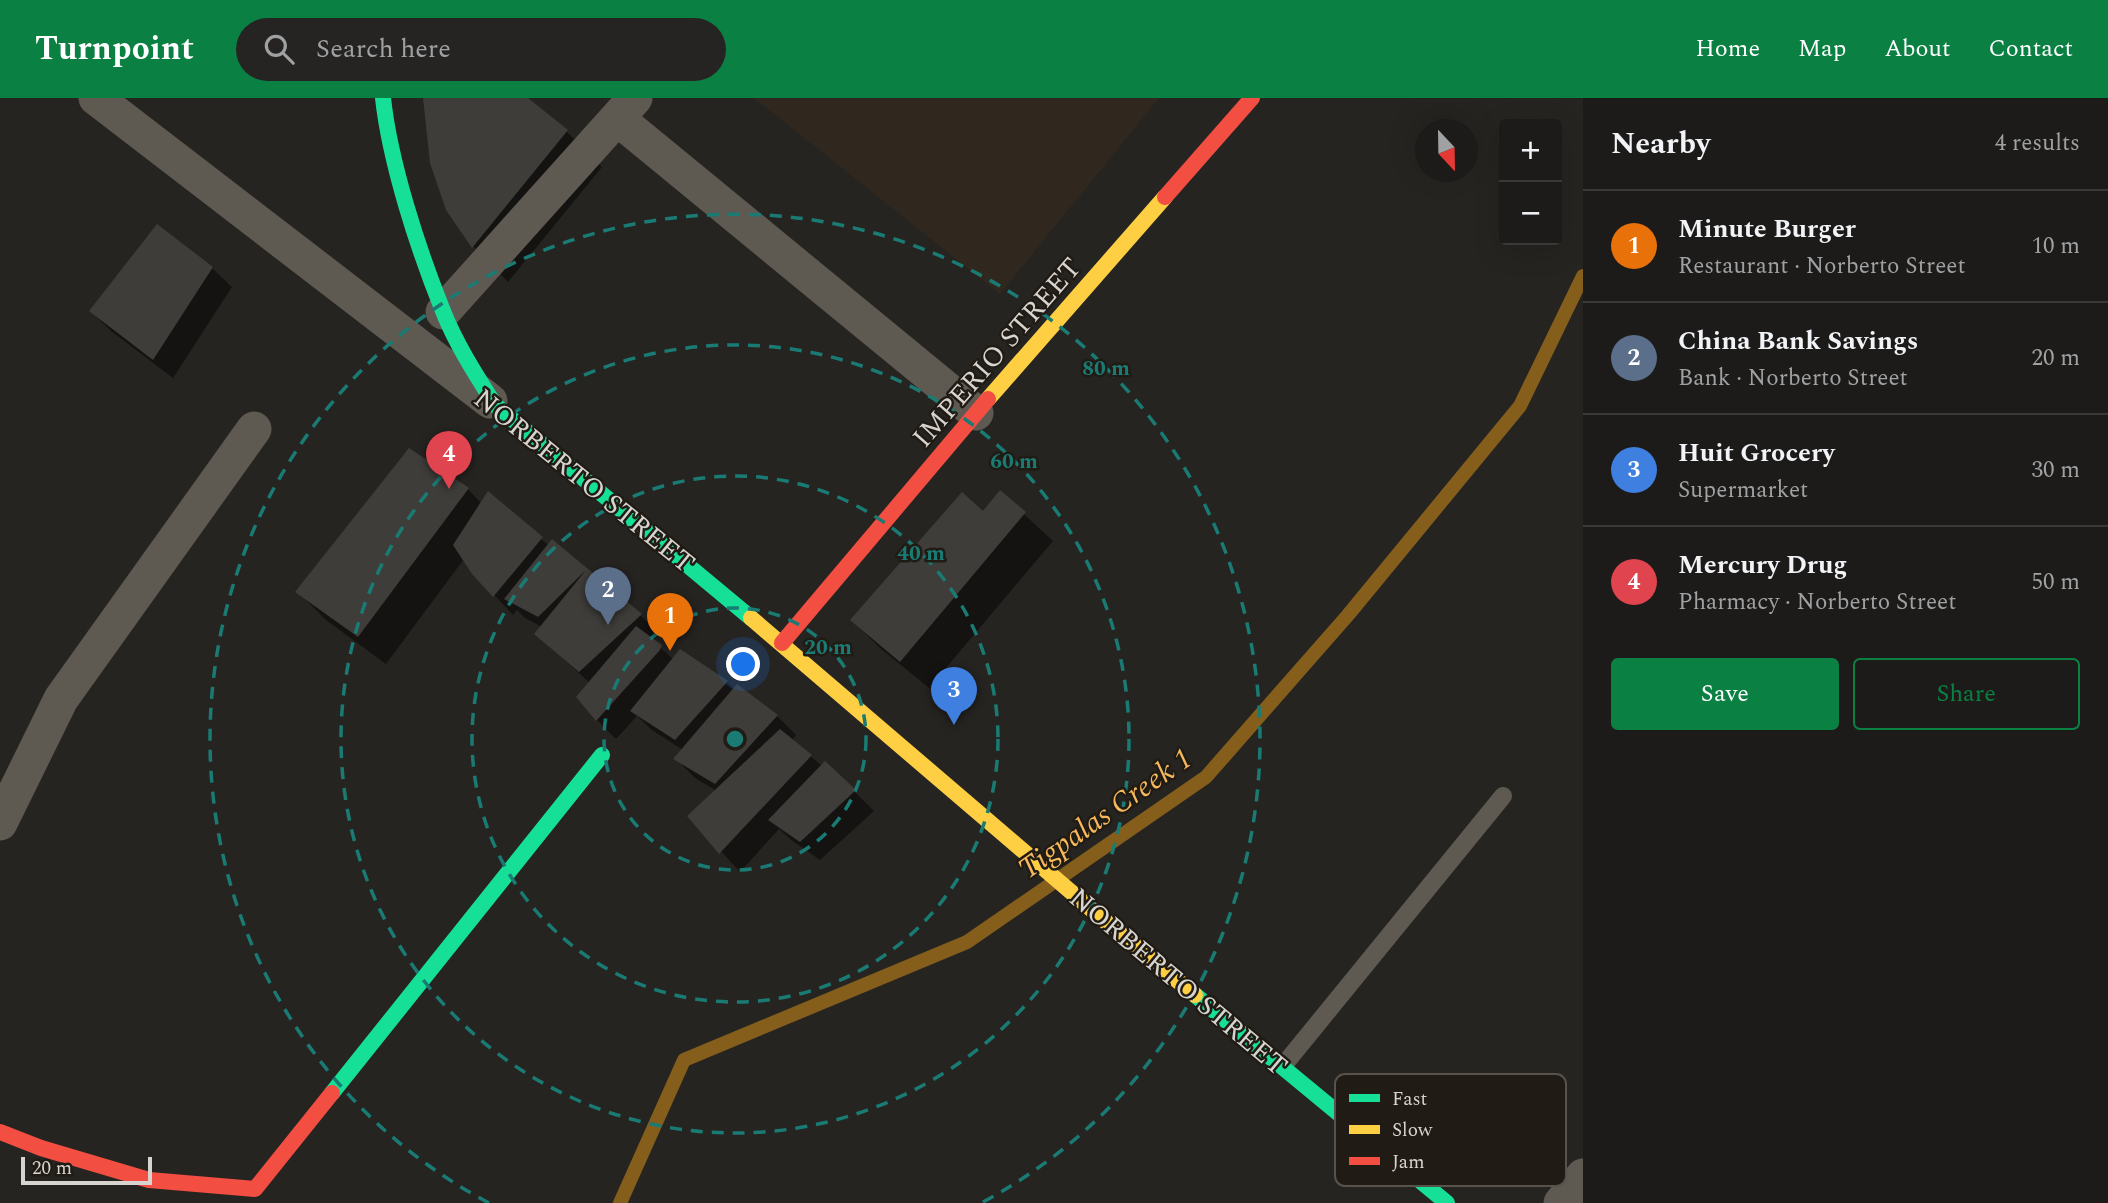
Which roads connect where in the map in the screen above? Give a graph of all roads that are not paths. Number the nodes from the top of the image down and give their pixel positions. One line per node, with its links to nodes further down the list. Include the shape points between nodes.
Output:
1 (96, 98): 6 (street, NORBERTO STREET)
2 (383, 98): 5 (main road, via 386,128 412,222)
3 (1252, 98): 7 (main road, IMPERIO STREET)
4 (626, 108): 5 (street); 7 (street)
5 (443, 312): 6 (main road)
6 (495, 405): 9 (main road, NORBERTO STREET)
7 (976, 413): 9 (main road, IMPERIO STREET)
8 (254, 429): 12 (street, via 61,699)
9 (782, 643): 13 (main road, NORBERTO STREET, via 1105,921)
10 (602, 755): 15 (main road, via 255,1189 149,1180)
11 (1503, 796): 13 (lane)
12 (0, 823)
13 (1283, 1066): 14 (main road, NORBERTO STREET)
14 (1335, 1109)
15 (0, 1132)
16 (1583, 1176): 19 (street)
17 (1427, 1186): 18 (main road, NORBERTO STREET)
18 (1447, 1203)
19 (1561, 1203)

